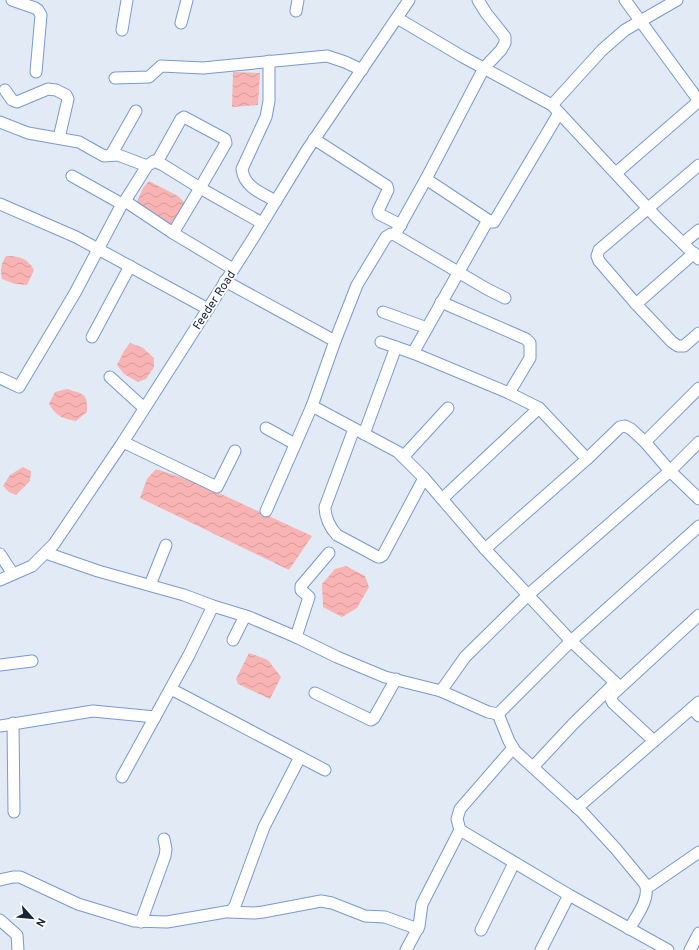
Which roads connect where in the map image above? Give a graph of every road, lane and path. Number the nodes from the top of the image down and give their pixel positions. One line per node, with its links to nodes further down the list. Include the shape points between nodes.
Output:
1 (12, 0): 15 (street, via 35,8 41,15)
2 (127, 0): 11 (street)
3 (187, 0): 10 (street)
4 (409, 0): 8 (street, Feeder Road)
5 (478, 0): 13 (street, via 506,40 501,50)
6 (625, 0): 9 (street)
7 (677, 0): 9 (street)
8 (397, 18): 13 (street); 14 (street, Feeder Road)
9 (641, 21): 18 (street); 19 (street, via 607,45)
10 (181, 23)
11 (122, 30)
12 (269, 61): 14 (street, via 327,56); 16 (street, via 203,68 161,66 149,77); 31 (street, via 269,101 266,117 242,169 243,177 252,188)
13 (484, 68): 19 (street); 29 (street)
14 (362, 70): 23 (street, Feeder Road)
15 (36, 72)
16 (115, 78)
17 (5, 90): 22 (street, via 12,100 17,102 48,89 66,95 68,99)
18 (699, 101): 27 (street)
19 (555, 109): 27 (street); 35 (street, via 496,220)
20 (136, 111): 24 (street)
21 (0, 122): 22 (street, via 28,133)
22 (59, 138): 24 (street, via 79,142 104,156)
23 (314, 139): 31 (street, Feeder Road); 37 (street, via 387,186 388,190 378,212)
24 (111, 155): 25 (street)
25 (152, 164): 30 (street); 30 (street, via 184,117 225,139 226,143); 32 (street)
26 (699, 165): 34 (street)
27 (616, 173): 34 (street)
28 (72, 176): 32 (street)
29 (426, 179): 35 (street); 37 (street)
30 (200, 188): 36 (street); 39 (street)
31 (276, 201): 36 (street, Feeder Road)
32 (123, 202): 39 (street); 42 (street)
33 (2, 208): 42 (street, via 76,237)
34 (649, 209): 41 (street); 50 (street, via 599,250 597,256)
35 (488, 220): 46 (street)
36 (262, 223): 45 (street, Feeder Road)
37 (401, 225): 40 (street)
38 (699, 230): 41 (street)
39 (173, 233): 45 (street)
40 (395, 235): 46 (street); 56 (street, via 386,237 363,273)
41 (683, 243): 43 (street)
42 (98, 249): 44 (street); 61 (street, via 20,387)
43 (696, 256): 50 (street)
44 (130, 266): 51 (street); 55 (street)
45 (233, 269): 47 (street, Feeder Road)
46 (458, 273): 48 (street); 49 (street)
47 (225, 282): 51 (street, Feeder Road); 56 (street)
48 (505, 298)
49 (441, 302): 53 (street); 63 (street, via 530,343 530,358)
50 (636, 304): 54 (street, via 678,346 686,345)
51 (208, 309): 65 (street, Feeder Road)
52 (383, 312): 53 (street)
53 (427, 328): 59 (street)
54 (699, 333)
55 (92, 337)
56 (335, 341): 64 (street)
57 (381, 342): 58 (street)
58 (396, 347): 59 (street); 70 (street)
59 (413, 353): 63 (street)
60 (110, 377): 65 (street)
61 (0, 378)
62 (699, 388): 72 (street)
63 (509, 393): 67 (street)
64 (312, 406): 69 (street); 74 (street)
65 (144, 408): 71 (street, Feeder Road)
66 (448, 408): 76 (street)
67 (539, 408): 77 (street); 80 (street)
68 (266, 428): 74 (street)
69 (354, 429): 70 (street); 79 (street, via 325,507 332,530 337,535 380,557)
70 (364, 434): 76 (street)
71 (123, 442): 75 (street, via 217,487); 86 (street, Feeder Road)
72 (645, 442): 77 (street, via 631,428 620,427); 78 (street)
73 (699, 442): 78 (street)
74 (295, 444): 82 (street)
75 (235, 452)
76 (403, 457): 79 (street)
77 (587, 459): 85 (street)
78 (670, 471): 81 (street); 92 (street)
79 (424, 478): 80 (street)
80 (442, 499): 85 (street)
81 (699, 499)
82 (266, 511)
83 (699, 526): 98 (street)
84 (166, 544): 91 (street)
85 (485, 549): 92 (street)
86 (46, 553): 89 (street, Feeder Road, via 32,566); 91 (street)
87 (328, 553): 96 (street, via 301,586 301,590 309,597)
88 (0, 554): 89 (street)
89 (13, 574): 90 (street, Feeder Road)
90 (0, 580)
91 (150, 585): 93 (street)
92 (528, 594): 98 (street); 104 (street, via 465,657)
93 (213, 606): 95 (street); 103 (street)
94 (699, 615): 102 (street)
95 (245, 616): 96 (street); 97 (street)
96 (296, 637): 101 (street, via 337,657)
97 (233, 640)
98 (571, 641): 102 (street); 107 (street)
99 (32, 661): 100 (street)
100 (0, 665)
101 (396, 680): 104 (street); 105 (street, via 371,720)
102 (618, 685): 111 (street, via 612,695 613,703); 114 (street, via 577,720)
103 (171, 689): 108 (street); 113 (street)
104 (440, 691): 107 (street)
105 (315, 692)
106 (697, 709): 111 (street)
107 (498, 714): 112 (street)
108 (155, 717): 109 (street, via 93,711); 116 (street)
109 (13, 723): 110 (street); 118 (street)
110 (0, 726)
111 (654, 741): 117 (street)
112 (513, 748): 114 (street); 119 (street, via 460,809 457,820)
113 (300, 757): 115 (street); 126 (street, via 264,827 235,906)
114 (532, 767): 117 (street)
115 (325, 770)
116 (122, 777)
117 (577, 808): 124 (street, via 616,849)
118 (14, 812)
119 (460, 830): 122 (street); 129 (street, via 422,904)
120 (164, 839): 128 (street, via 165,856)
121 (699, 852): 124 (street)
122 (514, 863): 125 (street); 130 (street)
123 (0, 880): 128 (street, via 20,877 78,904)
124 (647, 888): 131 (street, via 644,902)
125 (569, 895): 131 (street); 136 (street)
126 (229, 912): 128 (street, via 167,922); 129 (street, via 263,912 320,901 365,916 385,917)
127 (0, 920): 134 (street, via 17,935)
128 (141, 922)
129 (418, 929): 135 (street)
130 (481, 930)
131 (629, 930): 133 (street)
132 (699, 933): 138 (street)
133 (653, 946): 137 (street)
134 (18, 950)
135 (406, 950)
136 (541, 950)
137 (668, 950)
138 (690, 950)

